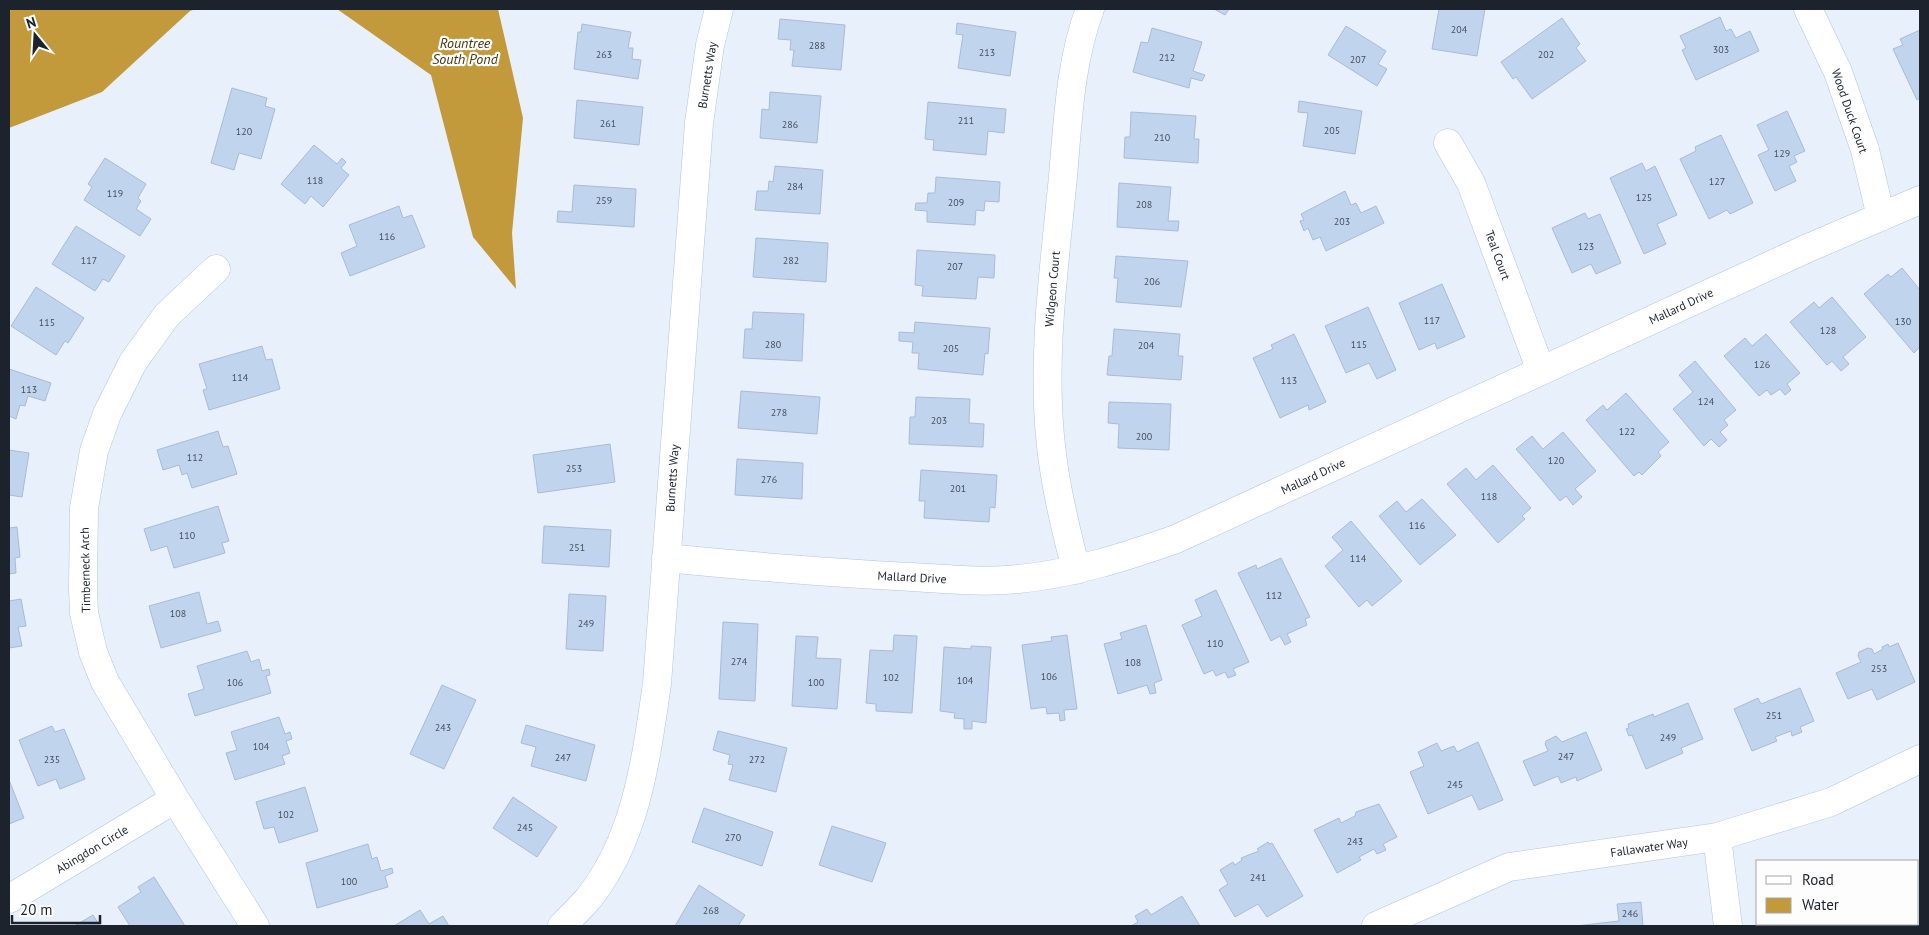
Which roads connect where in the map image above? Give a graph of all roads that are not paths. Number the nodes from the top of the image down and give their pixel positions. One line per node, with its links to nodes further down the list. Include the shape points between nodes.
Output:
1 (719, 9): 9 (street, Burnetts Way, via 710,45 699,123)
2 (1090, 9): 10 (street, Widgeon Court, via 1073,73 1047,368 1050,436 1059,504)
3 (1808, 9): 6 (street, Wood Duck Court, via 1844,90 1865,150)
4 (1448, 142): 8 (street, Teal Court, via 1472,183)
5 (1920, 200): 6 (street, Mallard Drive)
6 (1881, 217): 8 (street, Mallard Drive)
7 (216, 269): 12 (street, Timberneck Arch, via 167,315 133,362 107,414 94,451 84,508 84,613 93,652 105,682)
8 (1541, 371): 10 (street, Mallard Drive, via 1176,539)
9 (666, 558): 10 (street, Mallard Drive, via 820,573 974,580 1018,580); 16 (street, Burnetts Way, via 657,684 645,769 631,818 610,864 589,898)
10 (1076, 570)
11 (1920, 759): 13 (street, Fallawater Way, via 1831,802)
12 (175, 799): 14 (street, Abingdon Circle); 15 (street, Timberneck Arch)
13 (1717, 837): 17 (street, Fallawater Way, via 1509,868); 18 (street)
14 (9, 899)
15 (255, 926)
16 (562, 926)
17 (1376, 926)
18 (1728, 926)

